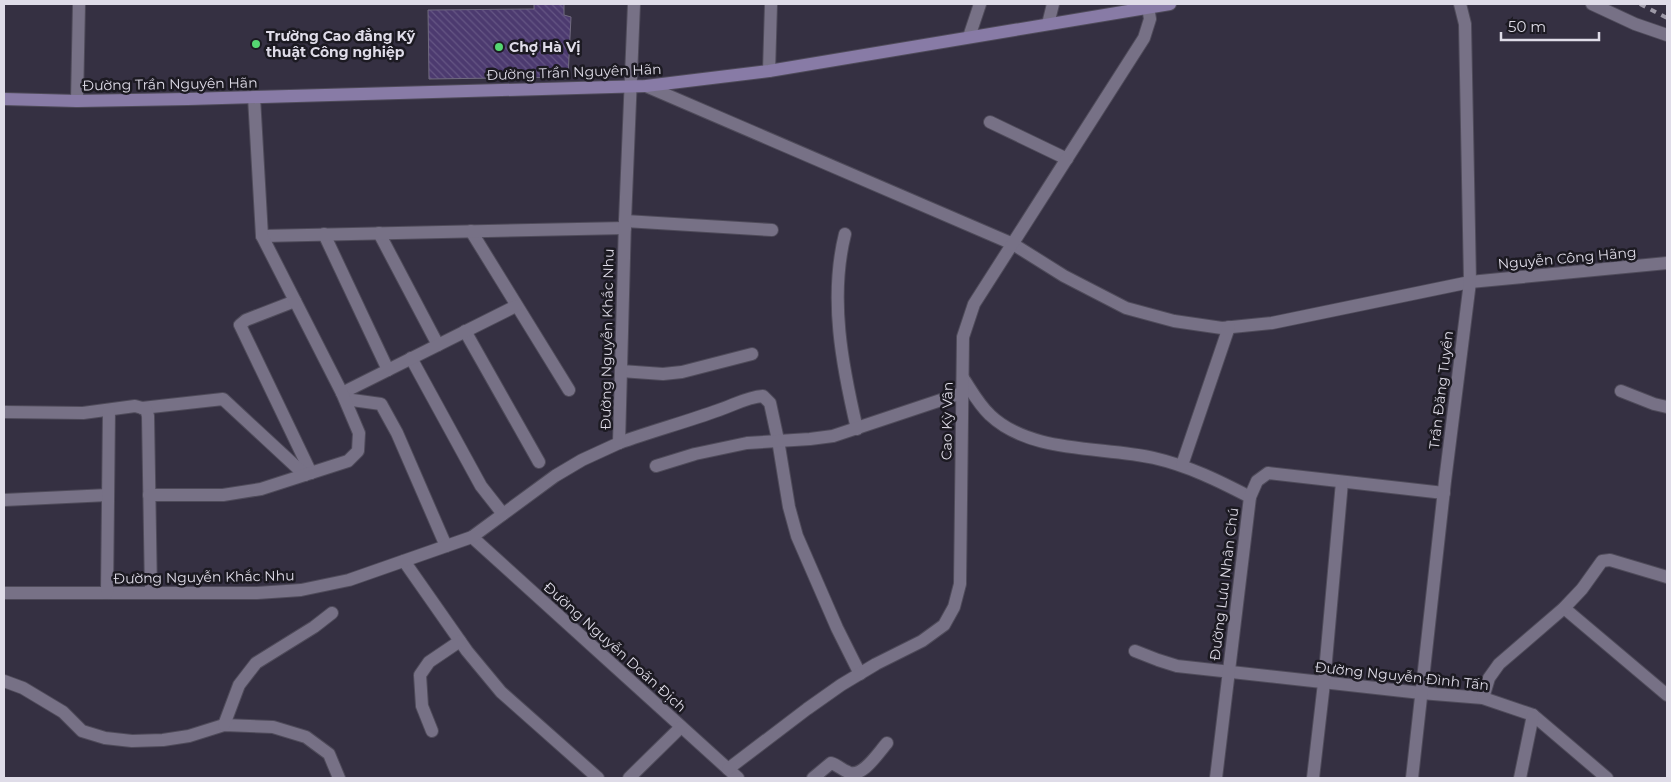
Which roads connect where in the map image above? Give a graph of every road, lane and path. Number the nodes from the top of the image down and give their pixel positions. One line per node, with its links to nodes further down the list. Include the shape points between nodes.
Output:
1 (79, 4): 18 (street)
2 (634, 4): 15 (street, Đường Nguyễn Khắc Nhu)
3 (771, 4): 13 (street)
4 (980, 4): 12 (street)
5 (1052, 4): 10 (street)
6 (1170, 4): 9 (street, Đường Trần Nguyên Hãn)
7 (1460, 4): 30 (street, Trần Đăng Tuyển, via 1465,24)
8 (1592, 4): 11 (street)
9 (1148, 7): 10 (street, Đường Trần Nguyên Hãn); 20 (street, Cao Kỳ Vân, via 1150,19 1144,38)
10 (1048, 24): 12 (street, Đường Trần Nguyên Hãn)
11 (1667, 35)
12 (969, 37): 13 (street, Đường Trần Nguyên Hãn)
13 (769, 71): 14 (street, Đường Trần Nguyên Hãn)
14 (646, 86): 15 (street, Đường Trần Nguyên Hãn); 28 (street, Nguyễn Công Hãng)
15 (630, 87): 16 (street, Đường Trần Nguyên Hãn); 21 (street, Đường Nguyễn Khắc Nhu)
16 (254, 98): 18 (street, Đường Trần Nguyên Hãn); 27 (street)
17 (4, 99): 18 (street, Đường Trần Nguyên Hãn)
18 (77, 101)
19 (990, 122): 20 (street)
20 (1067, 159): 28 (street, Cao Kỳ Vân)
21 (625, 224): 22 (street); 23 (street); 39 (street, Đường Nguyễn Khắc Nhu)
22 (772, 230)
23 (471, 232): 24 (street); 32 (street)
24 (380, 233): 25 (street); 35 (street)
25 (324, 234): 27 (street); 38 (street)
26 (845, 234): 49 (street, via 839,258 837,291 841,350)
27 (262, 236): 31 (street)
28 (1012, 244): 33 (street, Nguyễn Công Hãng, via 1126,308 1174,321); 40 (street, Cao Kỳ Vân, via 974,304 963,337)
29 (1667, 264): 30 (street, Nguyễn Công Hãng)
30 (1470, 282): 33 (street, Nguyễn Công Hãng, via 1272,323); 57 (street, Trần Đăng Tuyển)
31 (295, 301): 44 (street); 55 (street, via 240,325)
32 (516, 306): 34 (street); 41 (street)
33 (1229, 327): 53 (street)
34 (465, 331): 35 (street); 52 (street)
35 (438, 345): 37 (street)
36 (752, 354): 39 (street, via 682,372)
37 (411, 358): 38 (street); 62 (street, via 480,486)
38 (388, 370): 44 (street)
39 (621, 371): 51 (street, Đường Nguyễn Khắc Nhu)
40 (962, 378): 43 (street, Cao Kỳ Vân); 53 (street, via 989,414 1006,427 1031,438 1153,457)
41 (568, 390)
42 (1622, 391): 46 (street)
43 (962, 393): 49 (street); 75 (street, Cao Kỳ Vân, via 960,584 954,607 944,625 922,641)
44 (343, 396): 55 (street, via 359,433 358,451 348,461); 64 (street, via 381,404)
45 (142, 408): 47 (street); 55 (street, via 223,399); 59 (street, via 146,409 148,416)
46 (1667, 408)
47 (109, 410): 48 (street, via 83,413); 58 (street)
48 (4, 412)
49 (856, 428): 50 (street, via 833,436)
50 (778, 440): 51 (street, via 770,403 764,396 752,396 722,410); 54 (street, via 720,448); 75 (street, via 797,536)
51 (619, 443): 62 (street, Đường Nguyễn Khắc Nhu, via 582,460)
52 (539, 462)
53 (1182, 465): 60 (street)
54 (656, 466)
55 (308, 474): 59 (street, via 261,489 223,495)
56 (1342, 482): 57 (street, Đường Lưu Nhân Chú); 60 (street, Đường Lưu Nhân Chú, via 1268,473 1257,481); 77 (street)
57 (1444, 493): 78 (street, Trần Đăng Tuyển)
58 (108, 494): 61 (street); 68 (street)
59 (149, 495): 69 (street)
60 (1250, 497): 74 (street, Đường Lưu Nhân Chú)
61 (4, 500)
62 (503, 514): 63 (street, Đường Nguyễn Khắc Nhu)
63 (472, 537): 64 (street, Đường Nguyễn Khắc Nhu); 83 (street, Đường Nguyễn Doãn Địch)
64 (446, 546): 65 (street, Đường Nguyễn Khắc Nhu)
65 (404, 561): 69 (street, Đường Nguyễn Khắc Nhu, via 349,580 301,590); 72 (street)
66 (1667, 577): 70 (street, via 1605,560)
67 (4, 593): 68 (street, Đường Nguyễn Khắc Nhu)
68 (107, 593): 69 (street, Đường Nguyễn Khắc Nhu)
69 (151, 593)
70 (1564, 608): 79 (street); 80 (street, via 1499,664 1489,678)
71 (332, 613): 82 (street, via 256,663 239,685)
72 (460, 641): 84 (street, via 430,662 420,675 422,706); 88 (street, via 501,692)
73 (1135, 651): 74 (street, Đường Nguyễn Đình Tấn, via 1178,666)
74 (1229, 672): 77 (street, Đường Nguyễn Đình Tấn); 92 (street, Đường Lưu Nhân Chú)
75 (860, 674): 86 (street, Cao Kỳ Vân, via 807,709)
76 (4, 681): 82 (street, via 23,688 63,712 82,731 105,738 163,740)
77 (1324, 683): 78 (street, Đường Nguyễn Đình Tấn); 93 (street)
78 (1421, 693): 80 (street, Đường Nguyễn Đình Tấn); 94 (street, Trần Đăng Tuyển)
79 (1667, 695)
80 (1483, 698): 81 (street, Đường Nguyễn Đình Tấn)
81 (1533, 715): 95 (street); 96 (street, Đường Nguyễn Đình Tấn)
82 (224, 725): 87 (street, via 273,727 306,737 329,754)
83 (681, 727): 86 (street, Đường Nguyễn Doãn Địch); 89 (street)
84 (432, 731)
85 (887, 744): 91 (street, via 857,774 831,763)
86 (728, 770): 90 (street, Đường Nguyễn Doãn Địch)
87 (339, 778)
88 (598, 778)
89 (629, 778)
90 (738, 778)
91 (813, 778)
92 (1216, 778)
93 (1313, 778)
94 (1412, 778)
95 (1520, 778)
96 (1608, 778)

